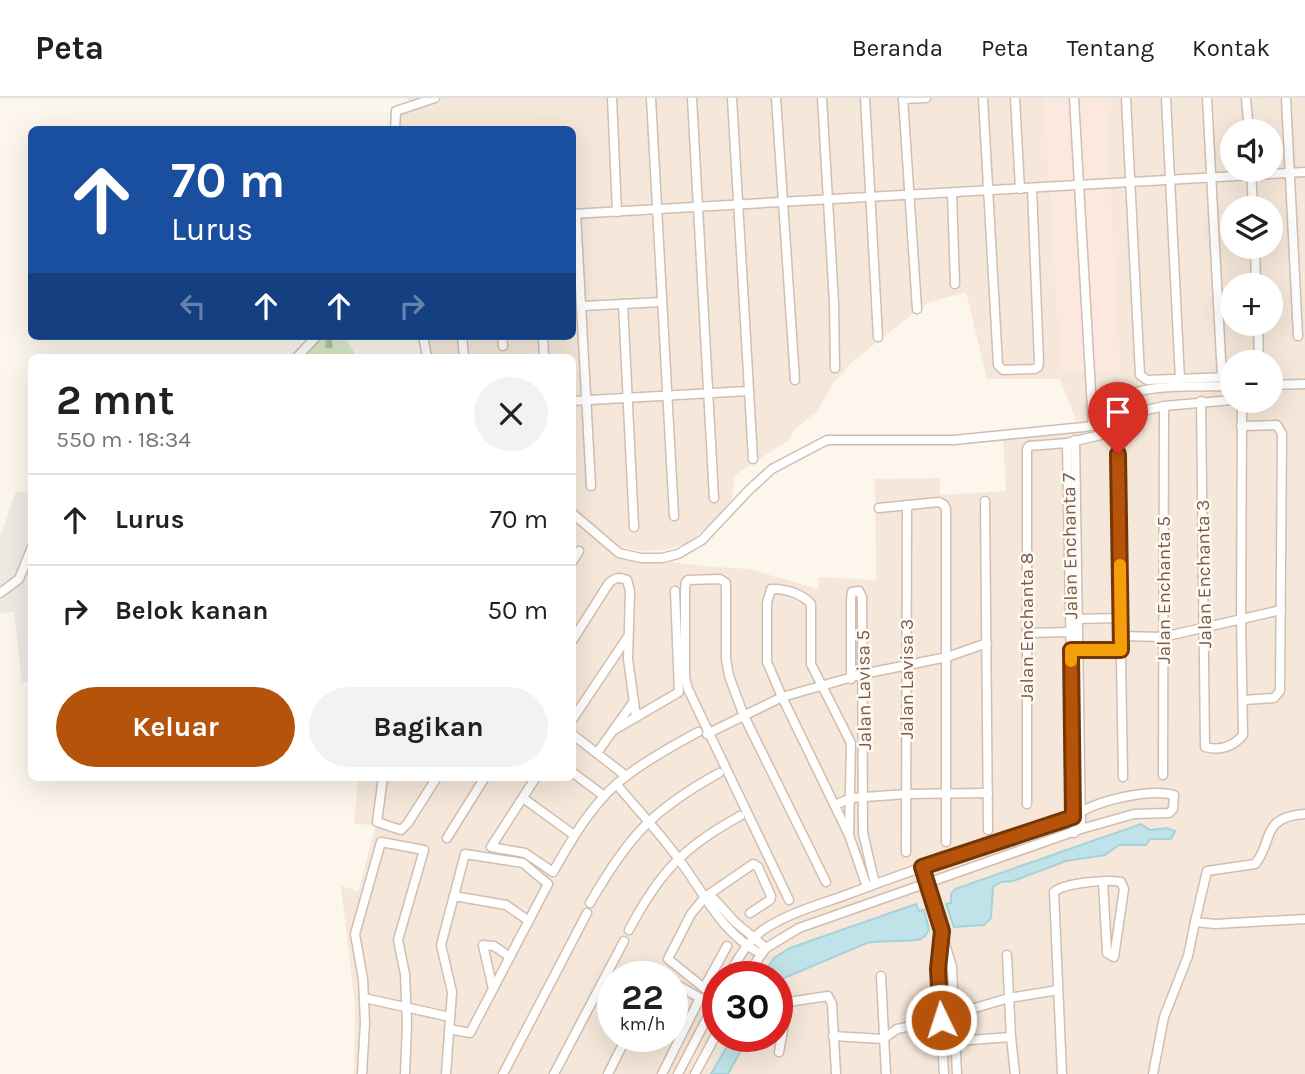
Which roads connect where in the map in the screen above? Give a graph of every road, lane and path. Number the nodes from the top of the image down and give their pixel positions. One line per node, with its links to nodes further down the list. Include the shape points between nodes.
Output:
1 (435, 98): 20 (street, via 396,111)
2 (612, 98): 40 (street)
3 (651, 98): 39 (street)
4 (692, 98): 38 (street)
5 (732, 98): 37 (street)
6 (776, 98): 36 (street)
7 (822, 98): 35 (street)
8 (865, 98): 34 (street)
9 (926, 98): 18 (street)
10 (984, 98): 31 (street)
11 (1015, 98): 30 (street)
12 (1074, 98): 28 (street)
13 (1126, 98): 27 (street)
14 (1166, 98): 26 (street)
15 (1207, 98): 25 (street)
16 (1246, 98): 19 (street)
17 (1286, 98): 22 (street)
18 (903, 99): 33 (street)
19 (1248, 119)
20 (395, 126)
21 (1283, 172): 22 (street)
22 (1290, 172): 23 (street); 43 (street)
23 (1305, 172)
24 (1220, 175): 25 (street)
25 (1211, 176): 26 (street); 54 (street)
26 (1170, 179): 27 (street); 58 (street)
27 (1131, 182): 28 (street); 58 (street, via 1140,375 1147,380)
28 (1080, 185): 29 (street); 74 (street)
29 (1032, 188): 30 (street); 31 (street, via 1039,362 1035,369 998,367)
30 (1020, 189): 31 (street)
31 (989, 191): 32 (street)
32 (952, 193): 33 (street); 44 (street)
33 (910, 196): 34 (street); 48 (street)
34 (871, 198): 35 (street); 50 (street)
35 (828, 200): 36 (street); 56 (street)
36 (782, 203): 37 (street); 59 (street)
37 (738, 206): 38 (street); 63 (street)
38 (696, 207): 39 (street); 64 (street)
39 (657, 209): 40 (street); 45 (street)
40 (617, 212): 41 (street)
41 (576, 214)
42 (576, 234): 47 (street)
43 (1300, 278): 49 (street)
44 (956, 284)
45 (661, 302): 46 (street); 65 (street)
46 (623, 304): 47 (street); 66 (street)
47 (583, 306): 67 (street)
48 (917, 309)
49 (1298, 336)
50 (878, 338)
51 (313, 340): 55 (street)
52 (502, 340): 53 (street)
53 (503, 346)
54 (1221, 350)
55 (300, 354)
56 (835, 368)
57 (1220, 377): 58 (street)
58 (1180, 379)
59 (795, 380)
60 (1305, 384): 61 (street)
61 (1283, 385)
62 (1220, 386): 74 (street, via 1135,393)
63 (748, 391): 64 (street); 77 (street)
64 (707, 393): 65 (street); 79 (street)
65 (667, 395): 66 (street); 84 (street)
66 (627, 397): 67 (street); 85 (street)
67 (585, 400): 69 (street); 78 (street)
68 (1220, 400): 70 (street)
69 (576, 401)
70 (1201, 401): 71 (street); 95 (street, Jalan Enchanta 3)
71 (1164, 406): 75 (street); 101 (street, Jalan Enchanta 5)
72 (1241, 413): 73 (street)
73 (1241, 425): 91 (street, via 1272,424 1281,430); 94 (street)
74 (1093, 426): 83 (street, via 954,440 827,440 772,469 689,549 653,559 619,553)
75 (1117, 426): 76 (street, via 1105,434); 92 (street)
76 (1071, 441): 93 (street, Jalan Enchanta 7); 96 (street, Jalan Enchanta 8, via 1027,449)
77 (753, 459)
78 (591, 486)
79 (714, 498)
80 (985, 500): 102 (street)
81 (907, 505): 82 (street); 106 (street, via 939,502 946,509); 108 (street, Jalan Lavisa 3)
82 (879, 508)
83 (576, 516)
84 (674, 516)
85 (634, 527)
86 (579, 551): 87 (street)
87 (576, 556)
88 (28, 557): 90 (street, via 19,579)
89 (675, 591): 117 (street, via 679,692)
90 (0, 593)
91 (1281, 610): 94 (street); 113 (street, via 1280,691 1274,698)
92 (1121, 618): 93 (street); 99 (street)
93 (1074, 619): 97 (street, Jalan Enchanta 7); 103 (street, Jalan Enchanta 7)
94 (1241, 620): 95 (street); 113 (street)
95 (1204, 629): 101 (street); 113 (street, Jalan Enchanta 3, via 1205,747 1226,748 1237,743 1243,735)
96 (1027, 632): 97 (street); 139 (street, Jalan Enchanta 8)
97 (1070, 632): 103 (street, Jalan Enchanta 7)
98 (576, 635): 100 (street, via 610,583 621,577 630,591)
99 (1121, 636): 101 (street); 104 (street)
100 (628, 637): 105 (street); 107 (street)
101 (1163, 637): 124 (street, Jalan Enchanta 5)
102 (987, 643): 106 (street); 133 (street)
103 (1074, 650): 104 (street); 141 (street, Jalan Enchanta 7); 144 (street, Jalan Enchanta 7)
104 (1121, 650): 126 (street)
105 (616, 651): 107 (street); 115 (street)
106 (947, 657): 108 (street); 132 (street)
107 (628, 659): 114 (street)
108 (906, 666): 109 (street); 134 (street, Jalan Lavisa 3)
109 (863, 674): 110 (street); 110 (street, Jalan Lavisa 5, via 862,597 855,591 851,599); 138 (street, Jalan Lavisa 5)
110 (851, 679): 111 (street)
111 (822, 685): 112 (street); 112 (street, via 810,660 810,602 774,588 769,591 767,662); 137 (street, via 851,743)
112 (782, 697): 116 (street); 140 (street)
113 (1243, 700)
114 (634, 701): 117 (street); 118 (street)
115 (576, 714)
116 (744, 716): 119 (street); 119 (street, via 727,667 726,583 720,579 688,580 685,677); 156 (street)
117 (636, 717): 118 (street)
118 (614, 730): 121 (street)
119 (703, 733): 125 (street); 161 (street)
120 (576, 737): 121 (street)
121 (597, 753): 125 (street)
122 (719, 773): 145 (street, via 690,788)
123 (576, 775): 135 (street)
124 (1163, 775)
125 (626, 776): 131 (street)
126 (1123, 777)
127 (384, 781): 128 (street, via 377,822 401,830)
128 (435, 781)
129 (483, 781): 150 (street)
130 (534, 781): 136 (street)
131 (617, 785): 135 (street); 145 (street)
132 (947, 793): 133 (street); 134 (street); 151 (street)
133 (988, 793): 146 (street)
134 (907, 794): 138 (street); 152 (street, Jalan Lavisa 3)
135 (604, 796): 148 (street)
136 (523, 798): 148 (street); 148 (street, via 491,847 525,853 552,872)
137 (851, 798): 138 (street); 140 (street); 149 (street)
138 (864, 799): 157 (street, Jalan Lavisa 5, via 863,833)
139 (1027, 804)
140 (835, 805): 149 (street)
141 (1081, 811): 144 (street); 147 (street, Jalan Enchanta 7); 147 (street, via 1107,800 1134,796 1171,793 1175,801 1169,813 1135,814)
142 (1305, 814): 167 (street, via 1278,822 1267,833 1255,864 1207,871)
143 (740, 816): 153 (street)
144 (1073, 817): 147 (street, Jalan Enchanta 7); 154 (street)
145 (648, 821): 153 (street); 162 (street, via 633,836)
146 (988, 830)
147 (1078, 831): 158 (street)
148 (574, 835)
149 (849, 835): 157 (street)
150 (447, 838)
151 (946, 842)
152 (906, 852)
153 (678, 858): 160 (street); 168 (street, via 647,896)
154 (922, 867): 157 (street); 158 (street)
155 (1103, 881): 155 (street, via 1121,882 1124,889 1116,954 1111,957 1107,953); 180 (street, via 1054,892)
156 (826, 882)
157 (871, 885): 171 (street, via 778,921)
158 (926, 885): 169 (street); 173 (street, via 799,928)
159 (454, 896): 166 (street, via 506,905); 166 (street, via 465,854 523,863 548,884); 187 (street, via 441,945 452,992)
160 (705, 897): 164 (street, via 755,864 771,898); 171 (street, via 708,906); 172 (street, via 668,959 705,987)
161 (789, 900)
162 (590, 903)
163 (587, 913): 203 (street)
164 (750, 913)
165 (1305, 919): 167 (street)
166 (528, 922): 175 (street)
167 (1195, 922): 214 (street, via 1188,956 1164,1017)
168 (629, 930)
169 (942, 931): 186 (street, via 952,967); 188 (street, via 938,969)
170 (624, 941): 204 (street)
171 (750, 942): 173 (street); 176 (street)
172 (727, 946)
173 (764, 951): 177 (street)
174 (1007, 955): 183 (street)
175 (510, 957): 179 (street); 179 (street, via 494,946 483,945)
176 (738, 961)
177 (757, 961)
178 (881, 976): 194 (street)
179 (494, 989): 191 (street, via 470,1033)
180 (1058, 990): 183 (street); 213 (street)
181 (688, 991): 189 (street, via 700,998)
182 (364, 998): 185 (street); 185 (street, via 355,934 381,842 424,850 398,940); 200 (street)
183 (1009, 998): 186 (street); 193 (street)
184 (793, 1001): 192 (street, via 830,997)
185 (407, 1008): 187 (street); 201 (street)
186 (954, 1014): 188 (street); 195 (street)
187 (450, 1017): 191 (street)
188 (941, 1020): 194 (street, via 897,1029); 210 (street)
189 (688, 1022)
190 (702, 1028): 207 (street)
191 (449, 1029): 202 (street)
192 (833, 1036): 194 (street); 199 (street)
193 (1010, 1037): 195 (street); 212 (street)
194 (883, 1039): 209 (street)
195 (956, 1041): 211 (street)
196 (619, 1052): 205 (street)
197 (673, 1052): 206 (street)
198 (707, 1052): 208 (street)
199 (836, 1073)
200 (362, 1074)
201 (405, 1074)
202 (446, 1074)
203 (503, 1074)
204 (554, 1074)
205 (608, 1074)
206 (662, 1074)
207 (678, 1074)
208 (695, 1074)
209 (886, 1074)
210 (944, 1074)
211 (957, 1074)
212 (1015, 1074)
213 (1062, 1074)
214 (1153, 1074)

